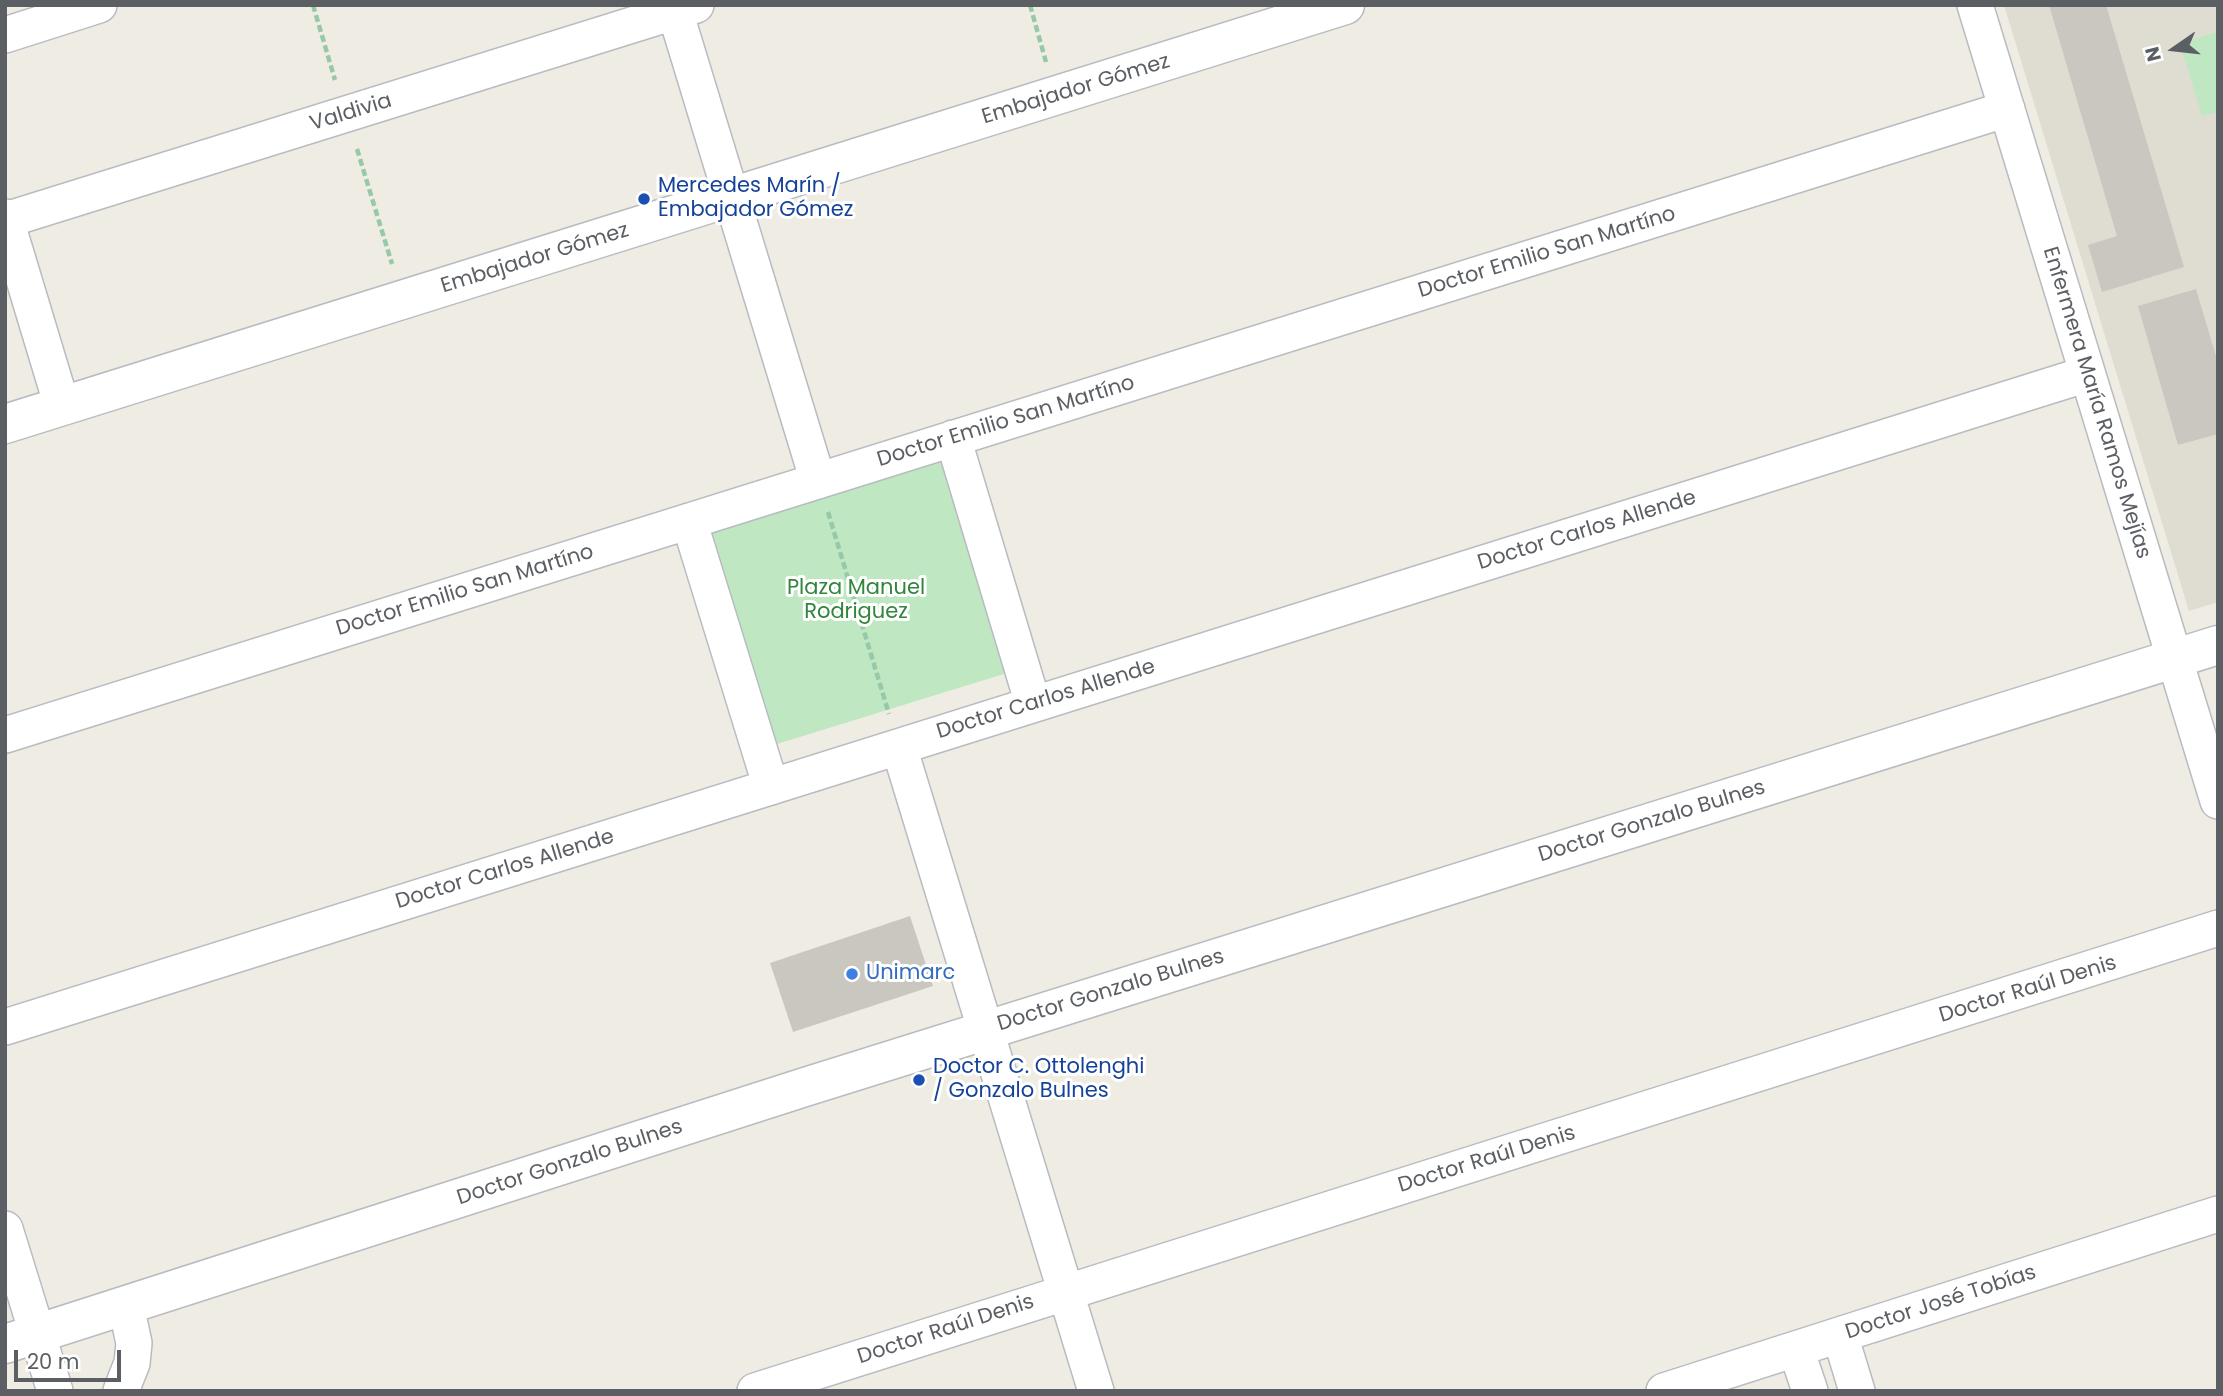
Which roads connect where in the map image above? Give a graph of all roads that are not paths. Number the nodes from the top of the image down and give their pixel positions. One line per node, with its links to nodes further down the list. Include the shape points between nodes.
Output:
1 (99, 5): 5 (street)
2 (1975, 5): 6 (street, Enfermera María Ramos Mejías)
3 (681, 7): 7 (street); 8 (street, Valdivia)
4 (1331, 7): 7 (street, Embajador Gómez)
5 (5, 34)
6 (2007, 110): 9 (street, Enfermera María Ramos Mejías); 12 (street, Doctor Emilio San Martíno)
7 (732, 197): 10 (street, Embajador Gómez); 13 (street)
8 (6, 219): 10 (street)
9 (2087, 374): 16 (street, Enfermera María Ramos Mejías); 17 (street, Doctor Carlos Allende)
10 (62, 407): 11 (street, Embajador Gómez)
11 (5, 424)
12 (953, 439): 13 (street, Doctor Emilio San Martíno); 17 (street)
13 (818, 481): 14 (street, Doctor Emilio San Martíno)
14 (689, 521): 18 (street, Doctor Emilio San Martíno); 20 (street)
15 (2218, 645): 16 (street, Doctor Gonzalo Bulnes)
16 (2174, 658): 21 (street, Enfermera María Ramos Mejías); 24 (street, Doctor Gonzalo Bulnes)
17 (1033, 705): 19 (street, Doctor Carlos Allende)
18 (5, 734)
19 (899, 747): 20 (street, Doctor Carlos Allende); 24 (street)
20 (771, 787): 23 (street, Doctor Carlos Allende)
21 (2218, 801)
22 (2218, 928): 27 (street, Doctor Raúl Denis)
23 (5, 1027)
24 (986, 1031): 27 (street); 28 (street, Doctor Gonzalo Bulnes)
25 (2218, 1214): 29 (street, Doctor José Tobías)
26 (8, 1245): 30 (street)
27 (1066, 1292): 34 (street, Doctor Raúl Denis); 35 (street)
28 (126, 1306): 30 (street, Doctor Gonzalo Bulnes); 33 (street, via 134,1343)
29 (1840, 1335): 31 (street, Doctor José Tobías); 38 (street)
30 (22, 1339): 32 (street)
31 (1796, 1349): 36 (street, Doctor José Tobías); 37 (street)
32 (55, 1391)
33 (121, 1391)
34 (755, 1391)
35 (1096, 1391)
36 (1664, 1391)
37 (1810, 1391)
38 (1857, 1391)

